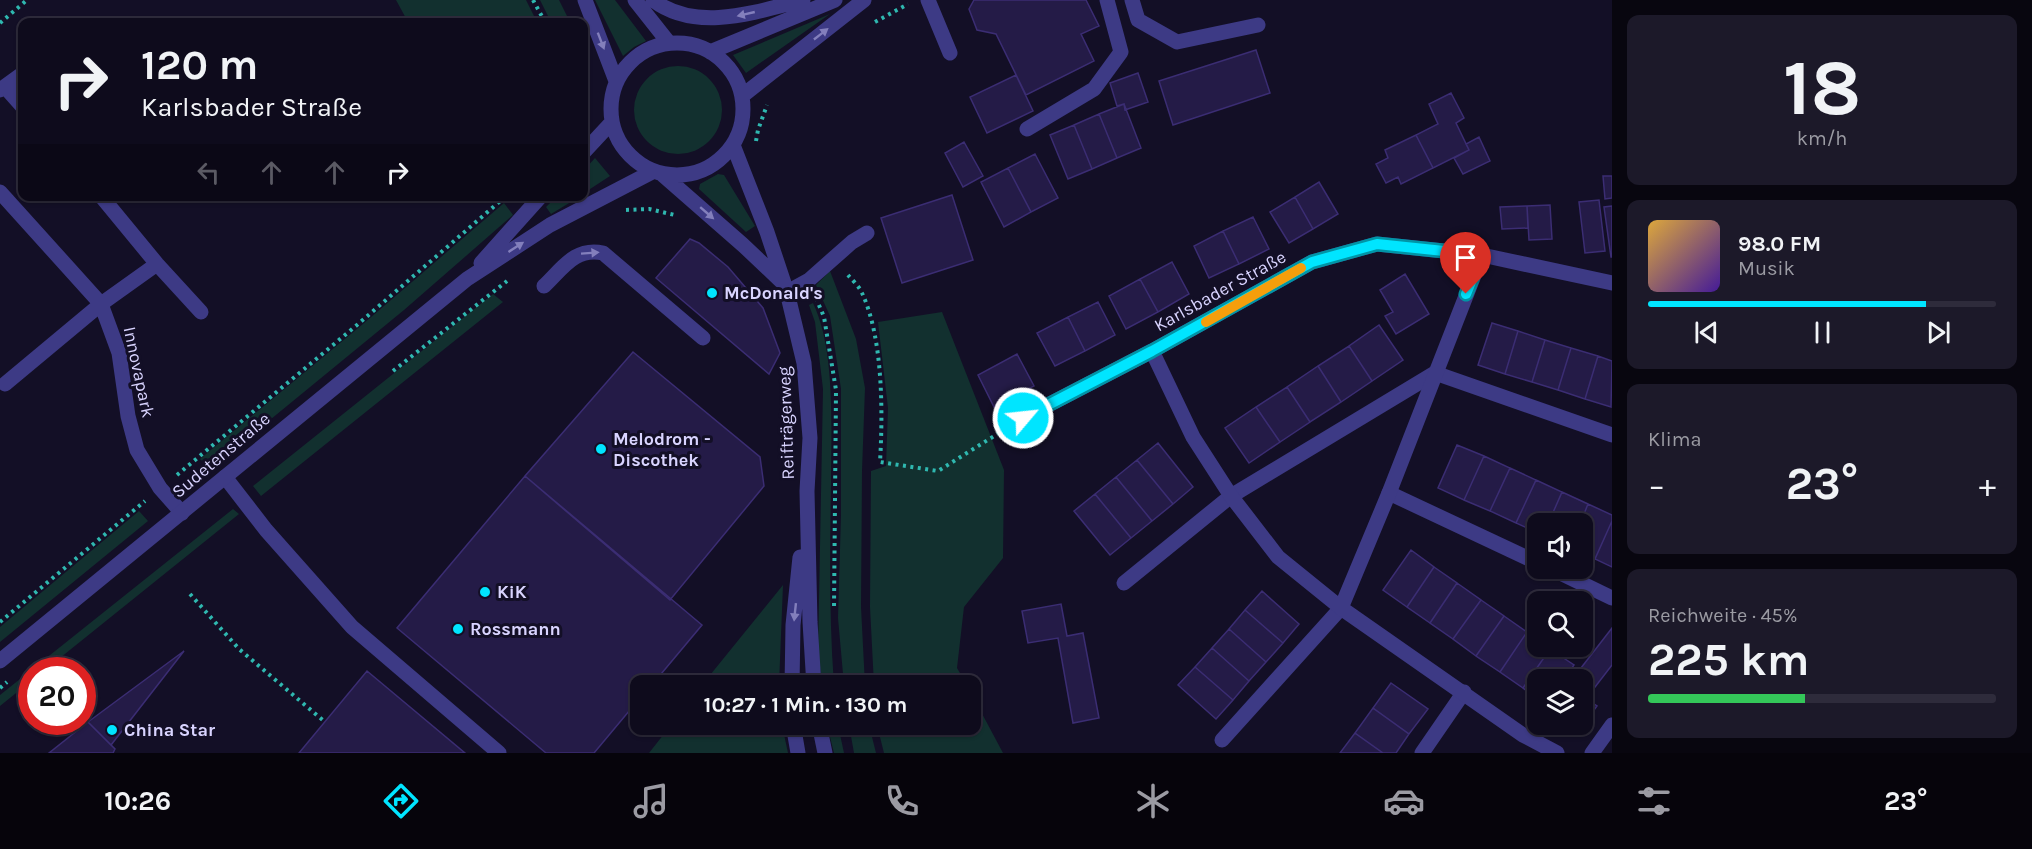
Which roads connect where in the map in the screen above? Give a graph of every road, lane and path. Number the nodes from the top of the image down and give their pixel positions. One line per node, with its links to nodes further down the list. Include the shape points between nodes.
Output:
1 (27, 0): 14 (path)
2 (533, 0): 13 (path)
3 (585, 0): 21 (street, one-way to 21)
4 (635, 0): 17 (street)
5 (653, 0): 6 (street, one-way to 5, via 726,18 676,12)
6 (803, 0)
7 (836, 0): 18 (street)
8 (864, 0): 23 (street, one-way to 8)
9 (917, 0): 16 (path)
10 (928, 0): 19 (street)
11 (1107, 0): 27 (street, via 1121,52 1094,89)
12 (1132, 0): 15 (street, via 1138,20 1177,42)
13 (543, 18)
14 (0, 23)
15 (1258, 25)
16 (866, 26)
17 (669, 44): 18 (street, via 686,44); 21 (street, via 643,52)
18 (710, 52): 23 (street, via 730,70)
19 (950, 53)
20 (18, 77): 22 (street)
21 (616, 81): 26 (street)
22 (3, 89): 24 (street)
23 (742, 96): 28 (street, via 742,120)
24 (18, 102)
25 (768, 103): 30 (path)
26 (611, 123): 29 (street); 31 (street, via 621,146 635,162)
27 (1027, 129)
28 (733, 145): 31 (street, via 718,162 698,172 679,176); 45 (street, Reifträgerweg)
29 (588, 148)
30 (755, 150)
31 (658, 173): 42 (street, Sudetenstraße, one-way to 31, via 550,225); 45 (street, one-way to 45, via 743,245)
32 (0, 192): 46 (street, Innovapark)
33 (105, 201): 41 (street)
34 (500, 201): 55 (path)
35 (537, 201): 42 (street, Sudetenstraße)
36 (622, 211): 37 (path, via 649,209)
37 (676, 215)
38 (867, 234): 40 (street)
39 (1482, 255): 43 (street, Karlsbader Straße); 49 (street, Karlsbader Straße, via 1377,244 1312,262); 50 (street)
40 (834, 259): 45 (street, via 809,280); 52 (path, via 861,291 875,339 883,419 880,462 938,471)
41 (157, 264): 46 (street); 47 (street)
42 (467, 279): 54 (street, Sudetenstraße)
43 (1612, 283)
44 (544, 286): 48 (street, one-way to 48, via 576,255 603,253)
45 (785, 288): 56 (street, Reifträgerweg, via 804,363 810,438)
46 (101, 304): 51 (street); 55 (street, Innovapark, via 118,354 137,450)
47 (201, 312)
48 (703, 338)
49 (1152, 351): 52 (street, Karlsbader Straße); 58 (street, Karlsbader Straße, via 1193,436)
50 (1435, 373): 53 (street); 57 (street); 58 (street)
51 (5, 384)
52 (1023, 418)
53 (1612, 435)
54 (225, 477): 59 (street, Sudetenstraße); 76 (street, via 352,627)
55 (160, 488): 59 (street, Innovapark); 66 (path)
56 (807, 491): 68 (street, Reifträgerweg, one-way to 68, via 793,625); 69 (street, Reifträgerweg)
57 (1389, 493): 60 (street); 65 (street)
58 (1231, 496): 62 (street); 65 (street, Karlsbader Straße, via 1278,557)
59 (182, 513): 67 (street, Sudetenstraße)
60 (1527, 557)
61 (1573, 579): 64 (street)
62 (1124, 583)
63 (190, 594): 71 (path, via 239,648)
64 (1612, 598)
65 (1341, 608): 70 (street, Karlsbader Straße); 75 (street)
66 (0, 622)
67 (0, 661)
68 (792, 675)
69 (813, 675)
70 (1464, 692): 79 (street); 80 (street, Karlsbader Straße, via 1523,735)
71 (325, 722)
72 (1612, 725): 81 (street)
73 (795, 735): 77 (street)
74 (821, 735): 78 (street)
75 (1222, 740)
76 (499, 753)
77 (798, 753)
78 (825, 753)
79 (1422, 753)
80 (1557, 753)
81 (1592, 753)

